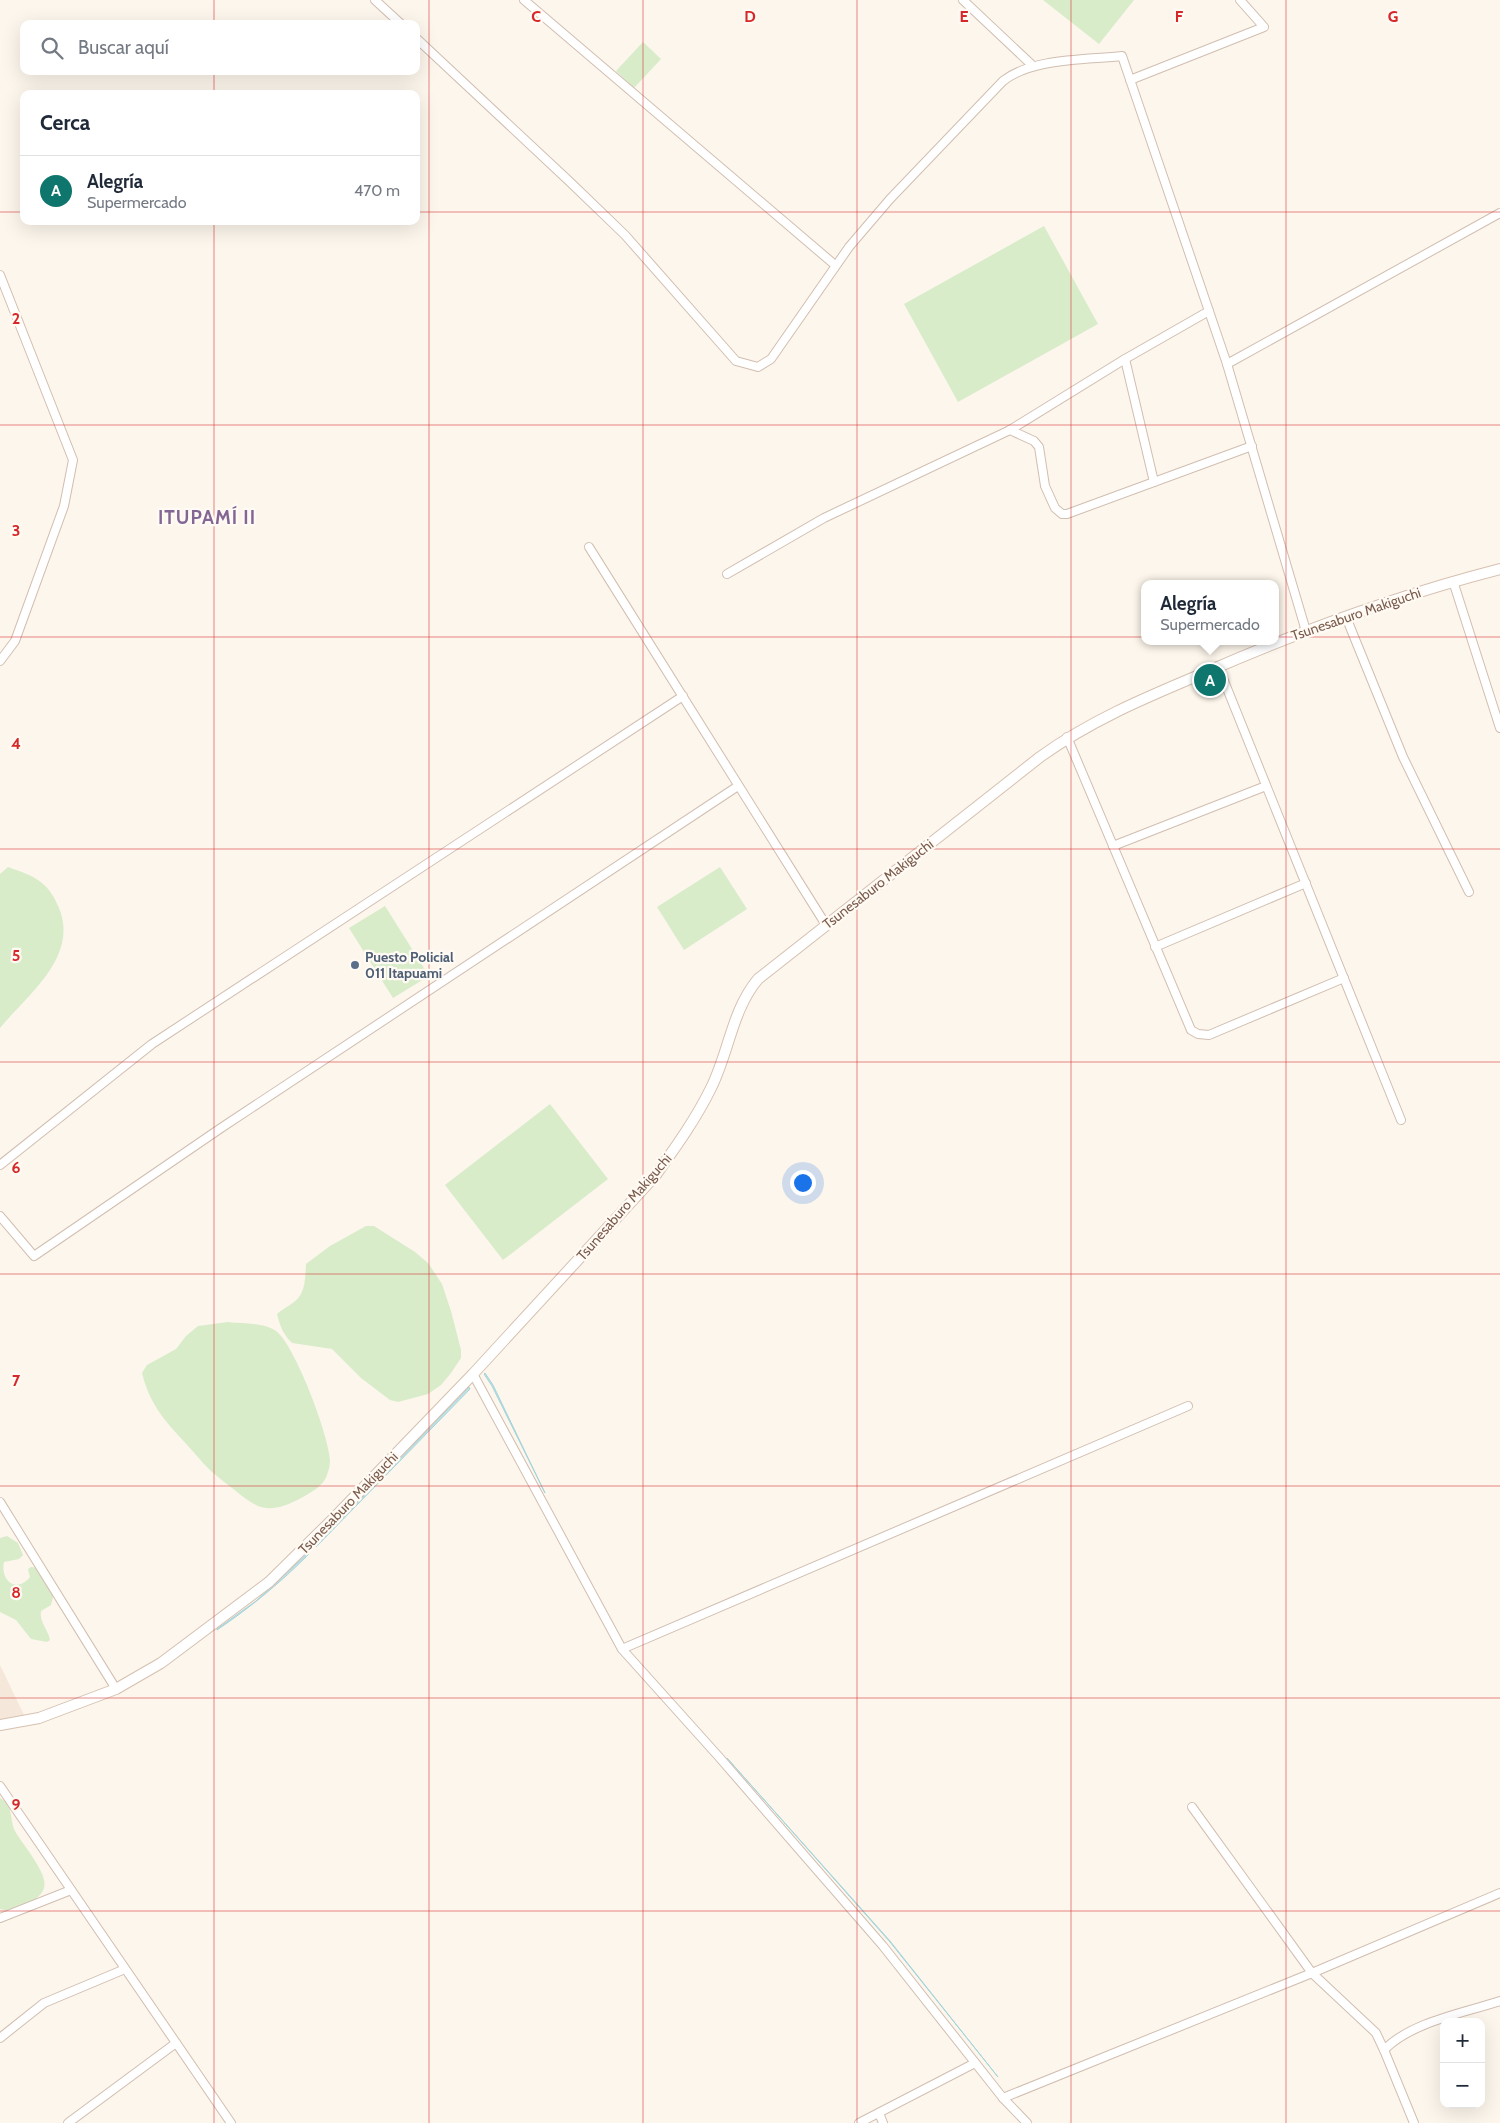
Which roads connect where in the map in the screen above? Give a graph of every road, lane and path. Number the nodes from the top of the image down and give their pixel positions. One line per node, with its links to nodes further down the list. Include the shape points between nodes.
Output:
1 (375, 0): 5 (street)
2 (524, 0): 10 (street)
3 (963, 0): 7 (street)
4 (1240, 0): 8 (street, via 1264,26)
5 (396, 20)
6 (420, 42): 10 (street, via 625,235 736,361 758,367 771,359)
7 (1033, 66): 8 (street, via 1122,56); 10 (street, via 1011,75 999,85 890,199)
8 (1130, 80): 12 (street)
9 (1500, 213): 14 (street)
10 (835, 265)
11 (0, 275): 26 (street, via 73,460 64,506 15,641)
12 (1209, 311): 13 (street); 14 (street)
13 (1125, 360): 15 (street); 17 (street)
14 (1227, 364): 16 (street)
15 (1010, 430): 17 (street, via 1039,447 1045,486 1055,508 1062,514); 20 (street, via 824,518)
16 (1252, 446): 17 (street); 23 (street)
17 (1154, 482)
18 (589, 547): 28 (street)
19 (1500, 569): 21 (street, Tsunesaburo Makiguchi)
20 (727, 574)
21 (1453, 581): 22 (street, Tsunesaburo Makiguchi); 29 (street)
22 (1346, 617): 23 (street, Tsunesaburo Makiguchi); 35 (street, via 1403,757)
23 (1306, 630): 24 (street, Tsunesaburo Makiguchi)
24 (1279, 641)
25 (1269, 645): 27 (street, Tsunesaburo Makiguchi)
26 (0, 661)
27 (1218, 666): 30 (street, Tsunesaburo Makiguchi, via 1111,713); 32 (street)
28 (683, 696): 31 (street); 40 (street, via 152,1044)
29 (1500, 728)
30 (1067, 737): 33 (street); 36 (street, Tsunesaburo Makiguchi)
31 (738, 786): 36 (street); 41 (street, via 221,1128 34,1256)
32 (1266, 786): 33 (street); 34 (street)
33 (1113, 846): 37 (street)
34 (1306, 883): 37 (street); 38 (street)
35 (1469, 892)
36 (826, 925): 42 (street, Tsunesaburo Makiguchi, via 767,971 751,988 737,1015 712,1087 655,1176)
37 (1155, 947): 38 (street, via 1187,1024 1198,1034 1209,1035)
38 (1344, 978): 39 (street)
39 (1402, 1120)
40 (0, 1165)
41 (0, 1216)
42 (473, 1374): 45 (street); 46 (street, Tsunesaburo Makiguchi, via 269,1582 161,1663)
43 (1188, 1406): 45 (street)
44 (0, 1502): 46 (street)
45 (622, 1649): 59 (street, via 883,1946)
46 (116, 1689): 47 (street, Tsunesaburo Makiguchi, via 38,1718)
47 (0, 1725)
48 (0, 1786): 50 (street)
49 (1192, 1807): 54 (street)
50 (72, 1890): 52 (street); 53 (street)
51 (1500, 1893): 54 (street)
52 (0, 1918)
53 (125, 1969): 56 (street, via 44,2002); 57 (street)
54 (1312, 1973): 58 (street, via 1372,2029); 60 (street)
55 (1500, 2001): 58 (street, via 1420,2027 1400,2036)
56 (0, 2038)
57 (176, 2043): 62 (street); 63 (street)
58 (1384, 2050): 67 (street)
59 (975, 2063): 60 (street); 61 (street)
60 (1003, 2098): 66 (street)
61 (879, 2113): 64 (street); 65 (street)
62 (68, 2123)
63 (231, 2123)
64 (859, 2123)
65 (883, 2123)
66 (1027, 2123)
67 (1414, 2123)

